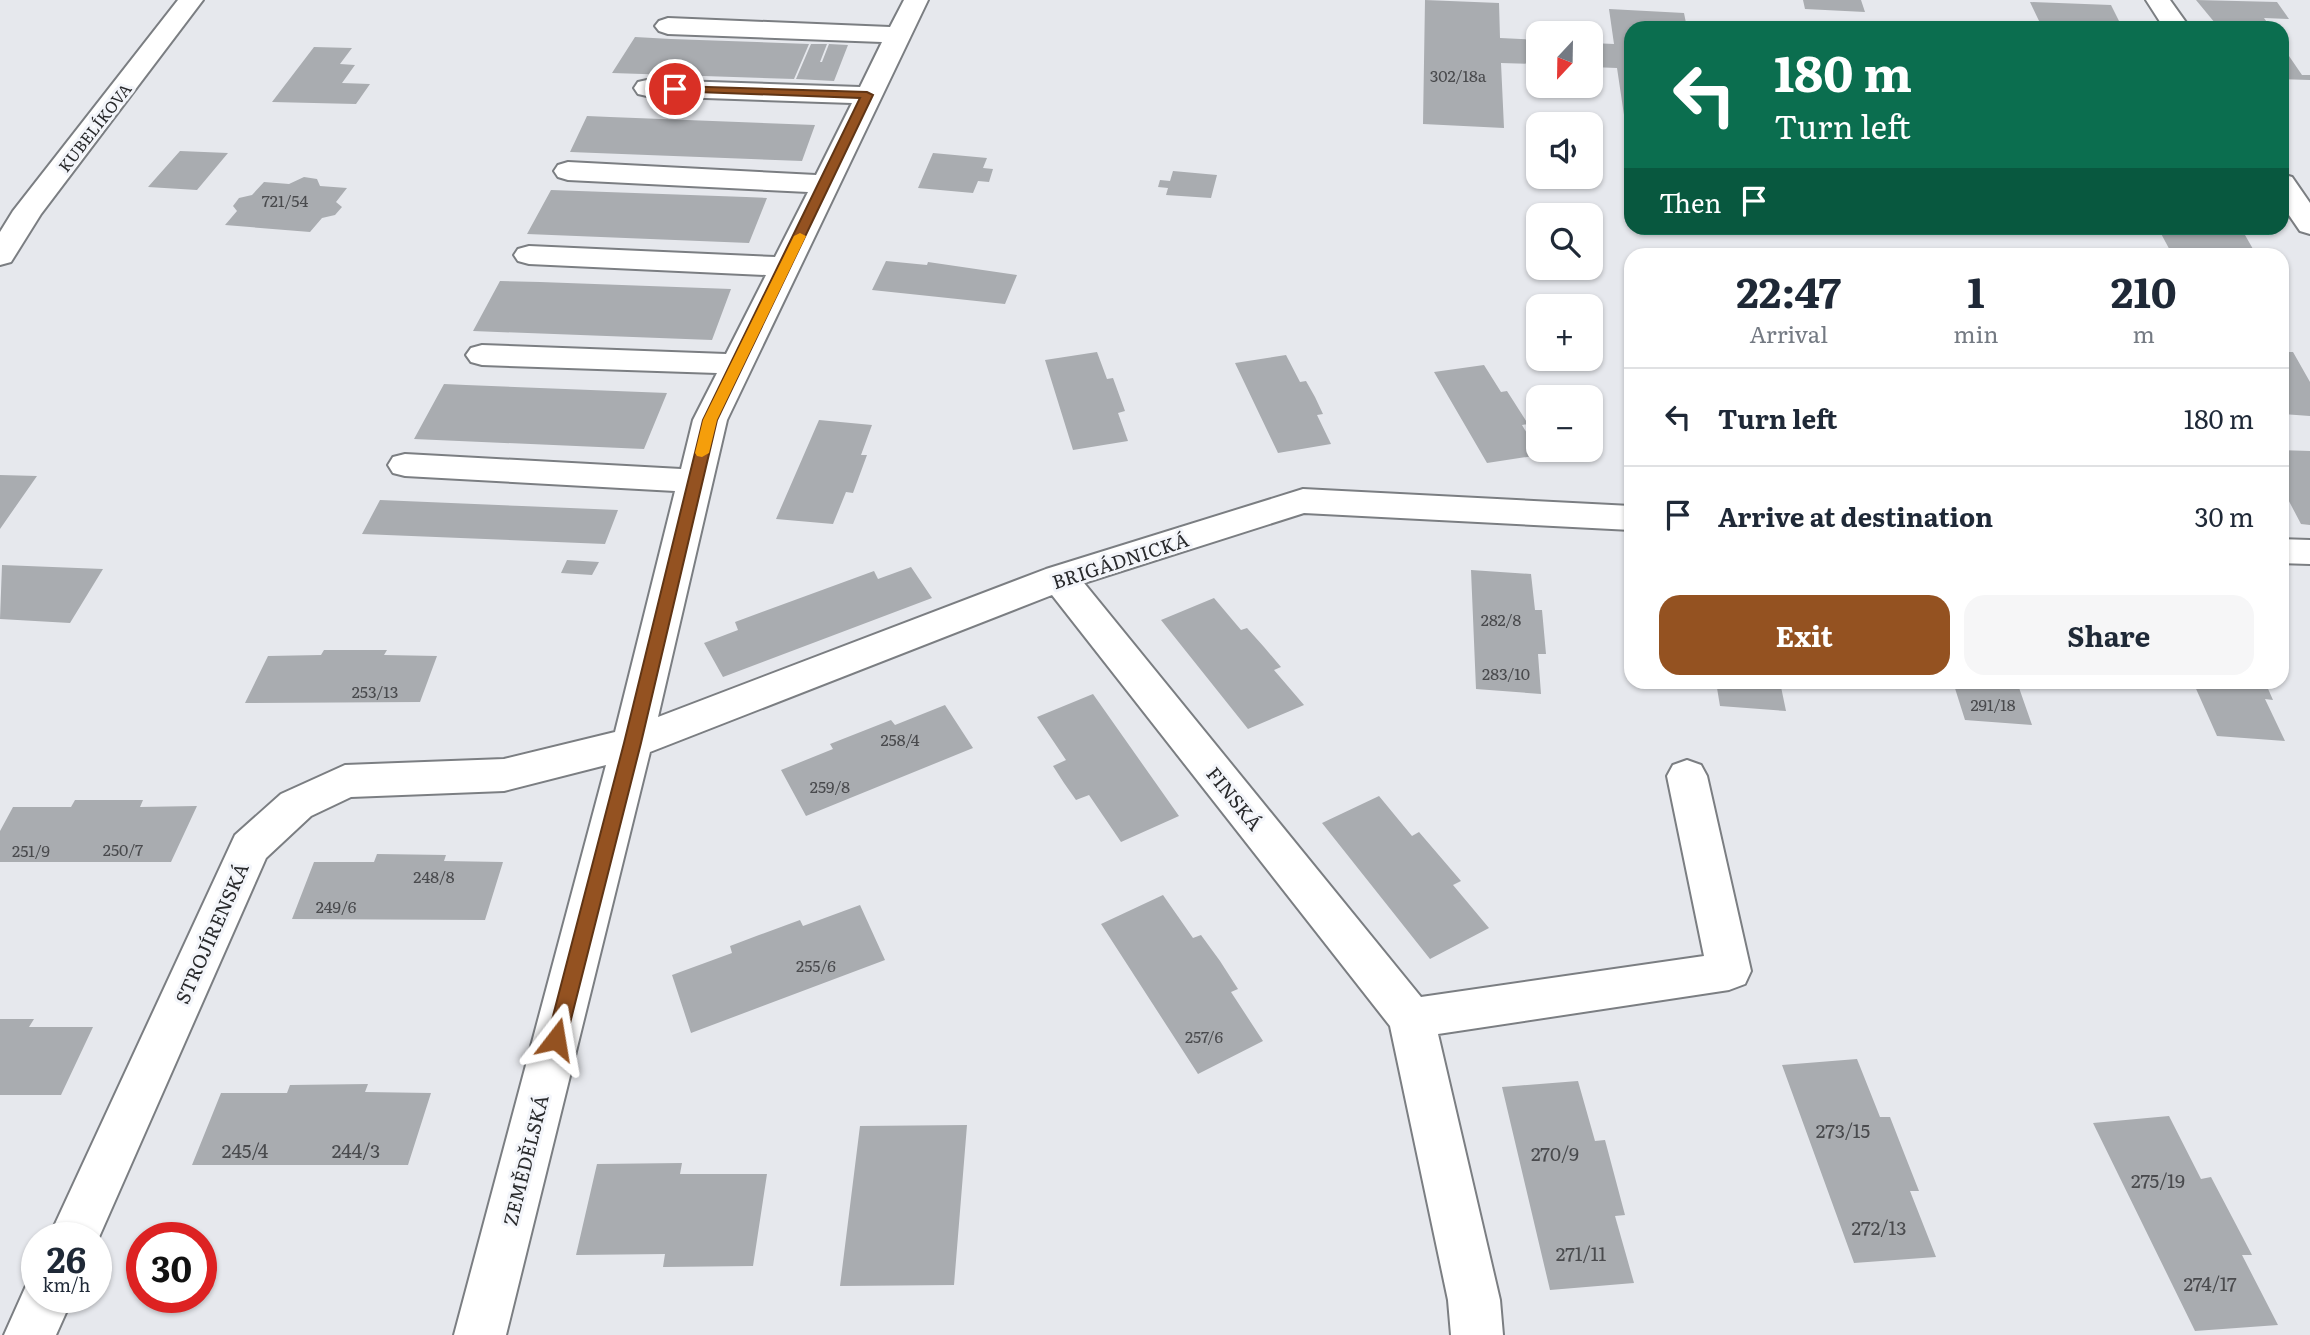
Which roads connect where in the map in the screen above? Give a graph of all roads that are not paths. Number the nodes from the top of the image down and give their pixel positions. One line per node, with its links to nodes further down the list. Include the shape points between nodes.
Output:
1 (191, 0): 12 (street, KUBELÍKOVA)
2 (916, 0): 6 (street, ZEMĚDĚLSKÁ)
3 (2158, 0): 4 (street)
4 (2172, 21)
5 (668, 26): 6 (street)
6 (898, 36): 8 (street, ZEMĚDĚLSKÁ)
7 (647, 88): 8 (street)
8 (867, 95): 10 (street, ZEMĚDĚLSKÁ)
9 (568, 171): 10 (street)
10 (826, 184): 16 (street, ZEMĚDĚLSKÁ)
11 (2289, 194): 13 (street)
12 (14, 212): 15 (street, KUBELÍKOVA)
13 (2310, 225)
14 (529, 255): 16 (street)
15 (0, 256)
16 (785, 267): 18 (street, ZEMĚDĚLSKÁ)
17 (482, 355): 18 (street)
18 (737, 364): 20 (street, ZEMĚDĚLSKÁ, via 710,420)
19 (405, 465): 20 (street)
20 (695, 481): 25 (street, ZEMĚDĚLSKÁ)
21 (1624, 518): 24 (street, BRIGÁDNICKÁ, via 1303,501)
22 (2289, 551): 23 (street)
23 (2310, 552)
24 (1059, 578): 25 (street, BRIGÁDNICKÁ); 27 (street, FINSKÁ)
25 (632, 743): 28 (street, STROJÍRENSKÁ, via 504,775 345,781 296,805 250,847); 31 (street, ZEMĚDĚLSKÁ)
26 (1686, 776): 27 (street, via 1729,971)
27 (1411, 1018): 32 (street, FINSKÁ, via 1474,1300)
28 (81, 1222)
29 (40, 1313): 30 (street)
30 (30, 1335)
31 (480, 1335)
32 (1477, 1335)

